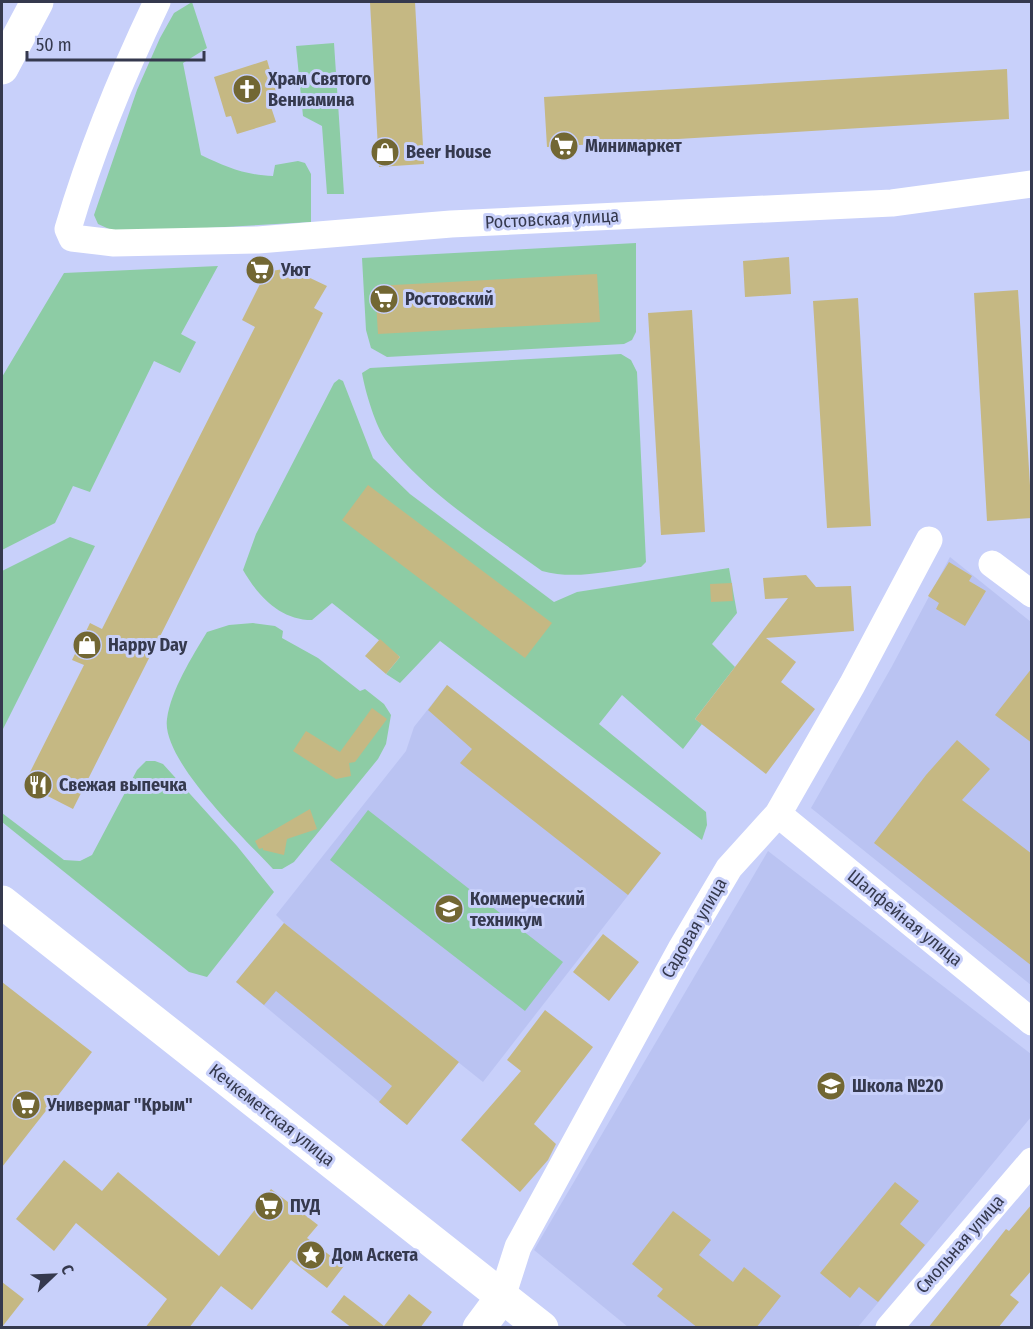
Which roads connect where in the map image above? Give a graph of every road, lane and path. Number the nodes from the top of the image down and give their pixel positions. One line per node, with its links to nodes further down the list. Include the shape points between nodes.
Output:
1 (37, 2): 3 (main road)
2 (157, 2): 4 (street, Ростовская улица, via 127,63 76,203 68,229 72,238 114,243 269,239 452,224 892,203)
3 (2, 68)
4 (1032, 184)
5 (929, 540): 8 (street, Садовая улица)
6 (992, 564): 7 (street)
7 (1032, 594)
8 (778, 814): 10 (street, Шалфейная улица); 12 (street, Садовая улица, via 729,868 681,949 518,1247)
9 (2, 902): 12 (main road, Кечкеметская улица)
10 (1032, 1022)
11 (1032, 1161): 15 (street, Смольная улица)
12 (502, 1297): 13 (main road, Садовая улица); 14 (main road, Кечкеметская улица)
13 (479, 1328)
14 (542, 1328)
15 (889, 1328)

